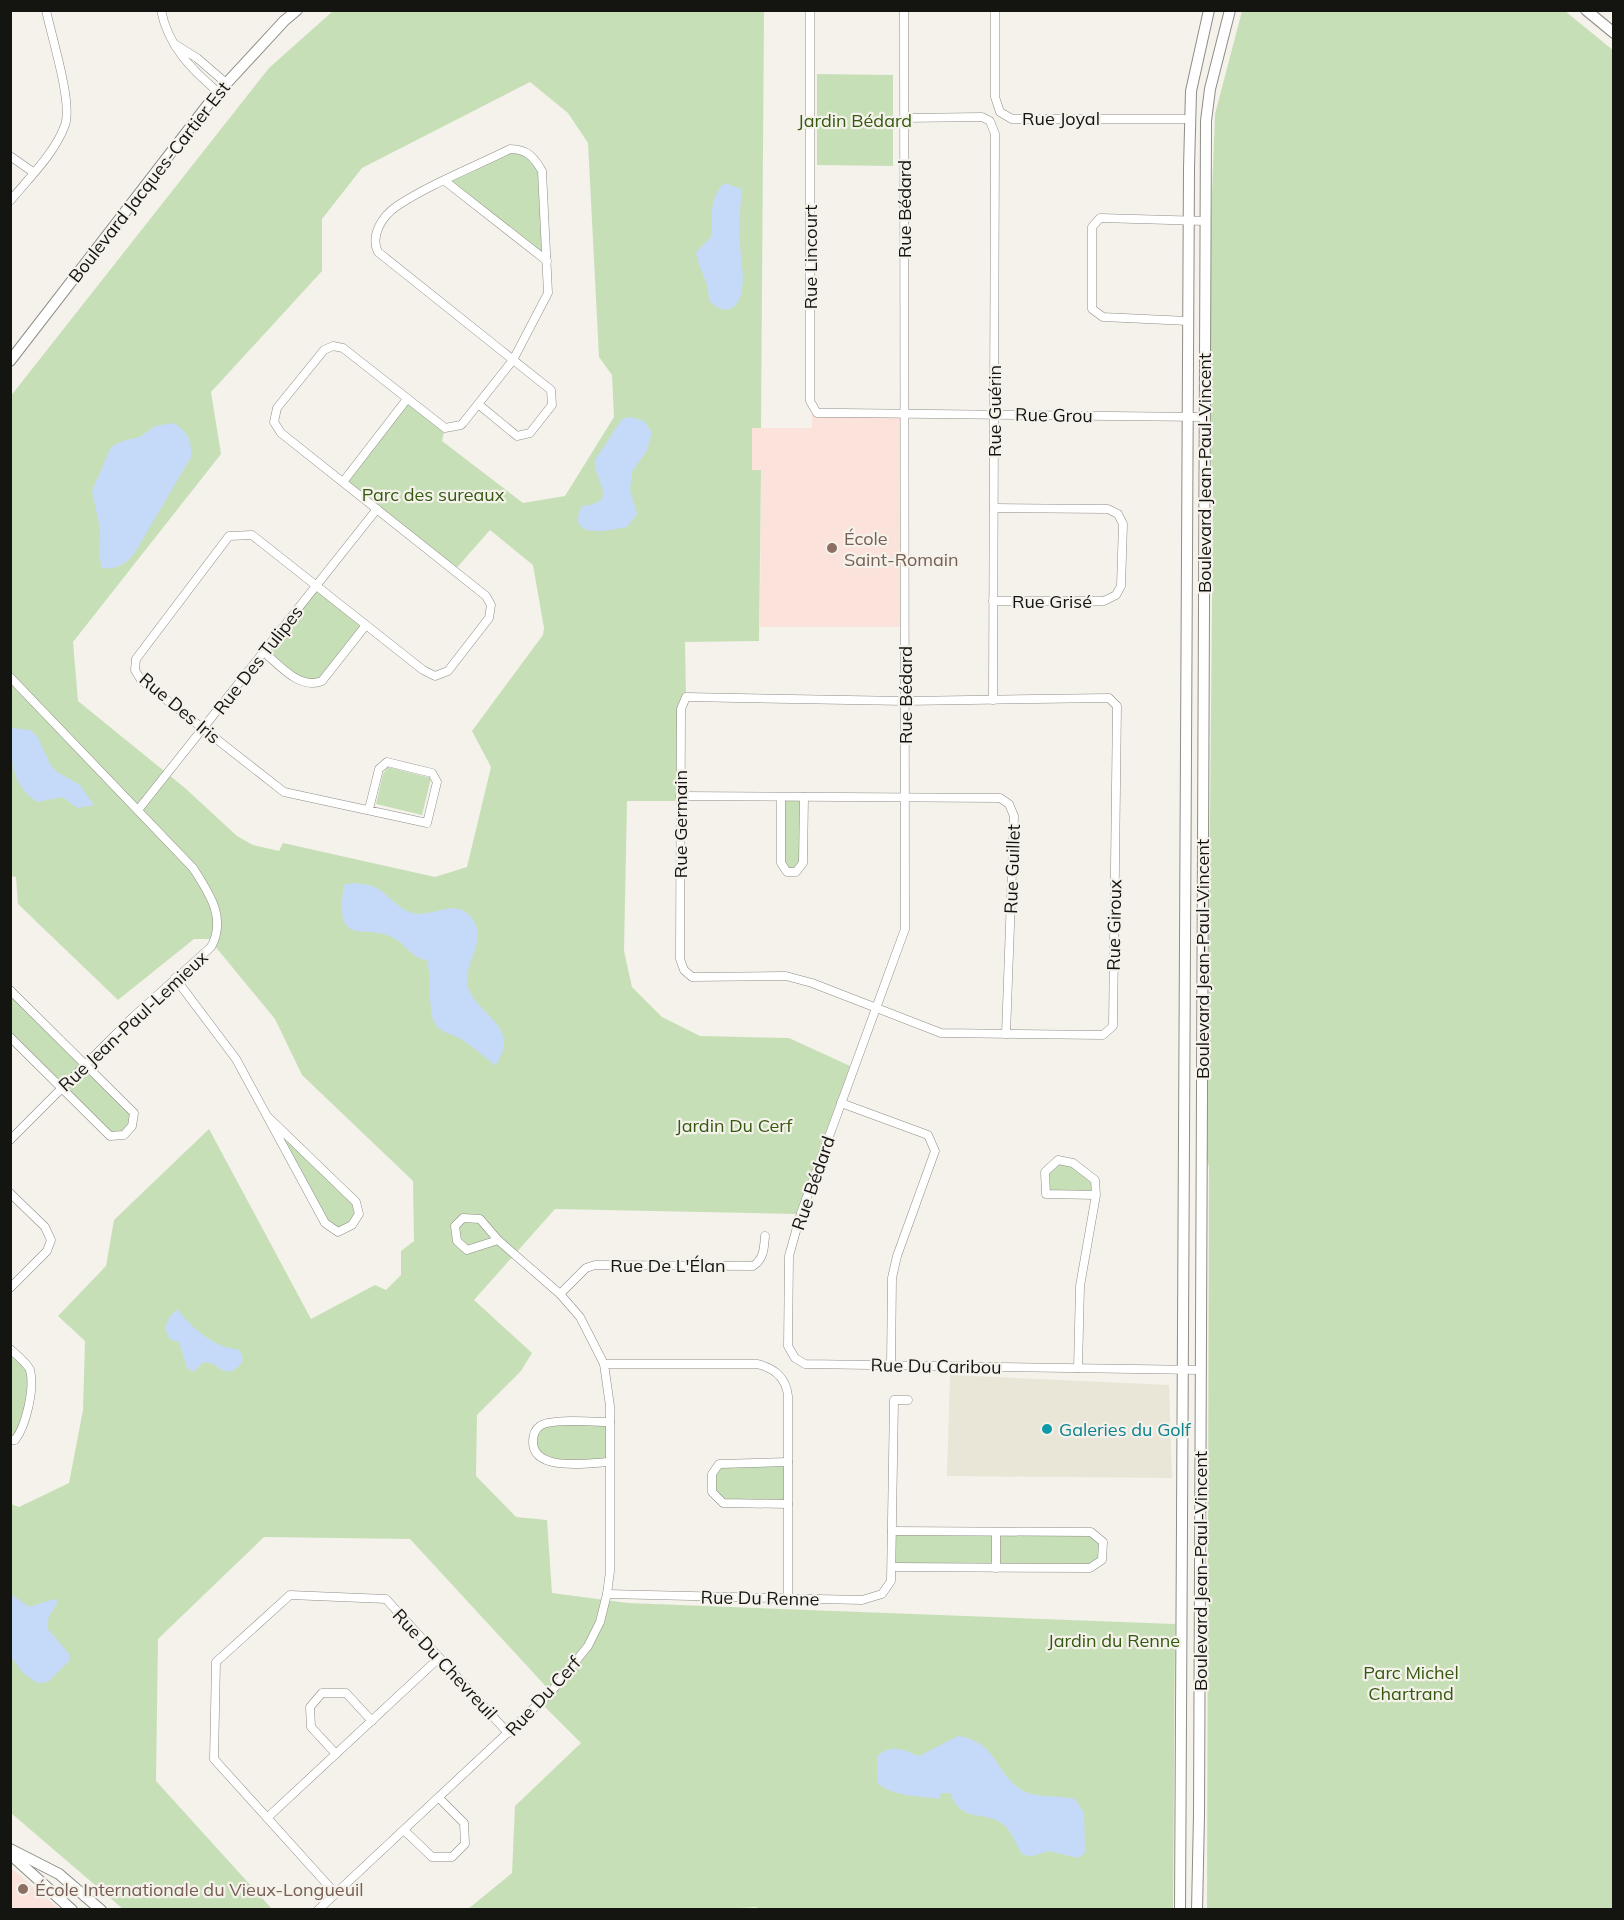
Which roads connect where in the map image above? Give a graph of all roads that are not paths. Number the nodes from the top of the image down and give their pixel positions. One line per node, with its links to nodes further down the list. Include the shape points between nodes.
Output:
1 (46, 10): 17 (street, via 67,102 67,122)
2 (161, 10): 11 (street)
3 (297, 10): 12 (street, Boulevard Jacques-Cartier Est)
4 (810, 10): 28 (street, Rue Lincourt, via 810,401 817,413)
5 (904, 10): 14 (street, Rue Bédard)
6 (995, 10): 15 (street, Rue Joyal, via 995,97 1000,112 1012,119)
7 (1209, 10): 15 (street, Boulevard Jean-Paul-Vincent, via 1191,91)
8 (1230, 10): 21 (street, Boulevard Jean-Paul-Vincent, via 1206,121)
9 (1586, 10): 10 (street)
10 (1614, 33)
11 (172, 43): 12 (street); 13 (street, via 183,60)
12 (226, 83): 13 (street, Boulevard Jacques-Cartier Est)
13 (218, 92): 25 (street, Boulevard Jacques-Cartier Est)
14 (904, 118): 28 (street, Rue Bédard); 29 (street, Rue Guérin, via 982,117 990,122 995,134)
15 (1190, 119): 20 (street, Boulevard Jean-Paul-Vincent)
16 (10, 156): 17 (street)
17 (33, 172): 19 (street)
18 (445, 181): 22 (street); 22 (street, via 510,148 523,149 542,171); 24 (street, via 395,207 375,233 373,243 378,252)
19 (10, 201)
20 (1189, 220): 21 (street); 23 (street, Boulevard Jean-Paul-Vincent); 23 (street, via 1100,219 1092,227 1092,309 1103,317)
21 (1205, 221): 31 (street, Boulevard Jean-Paul-Vincent)
22 (547, 261): 24 (street, via 548,293)
23 (1188, 321): 30 (street, Boulevard Jean-Paul-Vincent)
24 (513, 360): 27 (street); 27 (street, via 551,390 552,405 530,433 517,436)
25 (10, 361)
26 (407, 399): 27 (street, via 445,428 461,424); 32 (street); 32 (street, via 342,348 333,346 324,350 277,408 274,422 280,433)
27 (478, 404)
28 (904, 413): 29 (street, Rue Grou); 41 (street, Rue Bédard)
29 (994, 414): 30 (street, Rue Grou); 33 (street, Rue Guérin)
30 (1187, 416): 31 (street, Rue Grou); 70 (street, Boulevard Jean-Paul-Vincent)
31 (1204, 417): 71 (street, Boulevard Jean-Paul-Vincent)
32 (343, 482): 34 (street)
33 (994, 508): 36 (street, Rue Guérin); 36 (street, Rue Grisé, via 1108,509 1118,514 1123,524 1122,586 1116,596 1104,601)
34 (377, 510): 35 (street, Rue Des Tulipes); 37 (street, via 486,596 491,605 489,618 448,671 435,676)
35 (317, 586): 37 (street); 38 (street, Rue Des Tulipes); 42 (street, Rue Des Iris, via 252,535 229,536 136,658 135,670 141,680)
36 (993, 601): 40 (street, Rue Guérin)
37 (366, 625): 38 (street, via 322,681 313,685 304,684)
38 (264, 652): 42 (street, Rue Des Tulipes)
39 (10, 677): 48 (street, Rue Jean-Paul-Lemieux)
40 (993, 700): 41 (street); 52 (street, Rue Giroux, via 1109,698 1117,706 1113,1026 1103,1035)
41 (905, 701): 43 (street, Rue Germain, via 686,698 681,709); 46 (street, Rue Bédard)
42 (203, 729): 47 (street, Rue Des Iris, via 284,792); 48 (street, Rue Des Tulipes)
43 (680, 796): 44 (street, Rue Guillet); 51 (street, Rue Germain, via 680,959 684,970 692,977 786,976)
44 (781, 797): 45 (street, Rue Guillet); 45 (street, via 781,863 787,872 796,872 804,863)
45 (804, 797): 46 (street, Rue Guillet)
46 (905, 798): 51 (street, Rue Bédard, via 905,929); 52 (street, Rue Guillet, via 1000,798 1009,804 1014,816)
47 (369, 809): 47 (street, Rue Des Iris, via 427,823 437,782 432,773 387,762 379,770)
48 (138, 810): 49 (street, Rue Jean-Paul-Lemieux, via 193,868 219,918 218,935 211,947)
49 (175, 978): 54 (street, Rue Jean-Paul-Lemieux); 57 (street, via 236,1059)
50 (10, 990): 54 (street)
51 (876, 1009): 52 (street, Rue Giroux, via 941,1033); 56 (street, Rue Bédard)
52 (1006, 1034)
53 (10, 1037): 55 (street)
54 (86, 1064): 55 (street, Rue Jean-Paul-Lemieux); 55 (street, via 134,1113 128,1131 110,1136)
55 (62, 1088): 58 (street, Rue Jean-Paul-Lemieux)
56 (841, 1103): 66 (street, Rue Bédard, via 789,1256 788,1346); 68 (street, via 928,1135 935,1151 892,1278)
57 (268, 1117): 57 (street, via 325,1223 338,1232 352,1225 359,1214 356,1202)
58 (10, 1140)
59 (10, 1192): 63 (street, via 45,1227 51,1240 46,1251)
60 (1096, 1195): 60 (street, via 1095,1180 1073,1163 1058,1160 1045,1172 1046,1194); 69 (street, via 1080,1286)
61 (765, 1236): 64 (street, Rue De L'Élan, via 762,1256 753,1266 596,1265 586,1268)
62 (498, 1240): 62 (street, Rue Du Cerf, via 475,1216 464,1218 455,1226 457,1241 467,1250); 64 (street, Rue Du Cerf)
63 (10, 1288)
64 (560, 1294): 67 (street, Rue Du Cerf, via 580,1317)
65 (11, 1350): 74 (street, via 29,1368 32,1380 24,1428 15,1440)
66 (795, 1358): 68 (street, Rue Du Caribou, via 806,1364)
67 (604, 1364): 73 (street, Rue Du Cerf); 76 (street, via 769,1367 787,1385)
68 (891, 1365): 69 (street, Rue Du Caribou)
69 (1078, 1368): 70 (street, Rue Du Caribou)
70 (1181, 1369): 71 (street, Rue Du Caribou); 96 (street, Boulevard Jean-Paul-Vincent)
71 (1202, 1370): 97 (street, Boulevard Jean-Paul-Vincent)
72 (908, 1400): 78 (street, Rue Du Renne, via 894,1400)
73 (610, 1422): 75 (street, Rue Du Cerf); 75 (street, via 550,1423 540,1425 533,1435 533,1449 539,1459 549,1463)
74 (10, 1440)
75 (609, 1462): 82 (street, Rue Du Cerf)
76 (788, 1462): 77 (street); 77 (street, via 718,1464 712,1474 712,1492 723,1503)
77 (788, 1504): 83 (street)
78 (892, 1531): 79 (street); 80 (street, Rue Du Renne)
79 (996, 1532): 81 (street); 81 (street, via 1091,1532 1103,1542 1102,1560 1090,1568)
80 (892, 1568): 81 (street); 83 (street, Rue Du Renne, via 891,1581 875,1598)
81 (996, 1568)
82 (607, 1594): 83 (street, Rue Du Renne); 86 (street, Rue Du Cerf, via 600,1622 576,1665)
83 (788, 1598)
84 (440, 1658): 85 (street); 86 (street, Rue Du Chevreuil); 89 (street, Rue Du Chevreuil, via 386,1599 290,1594 216,1662 214,1759)
85 (372, 1721): 87 (street); 87 (street, via 346,1693 322,1693 310,1707 311,1727)
86 (508, 1733): 88 (street, Rue Du Cerf)
87 (336, 1754): 89 (street)
88 (439, 1798): 90 (street, Rue Du Cerf); 90 (street, via 464,1822 465,1844 452,1857 432,1857)
89 (267, 1818): 92 (street, Rue Du Chevreuil)
90 (404, 1830): 92 (street, Rue Du Cerf)
91 (10, 1851): 93 (street); 94 (street, via 60,1874)
92 (335, 1893): 95 (street, Rue Du Cerf)
93 (72, 1910)
94 (101, 1910)
95 (318, 1910)
96 (1180, 1910)
97 (1197, 1910)

